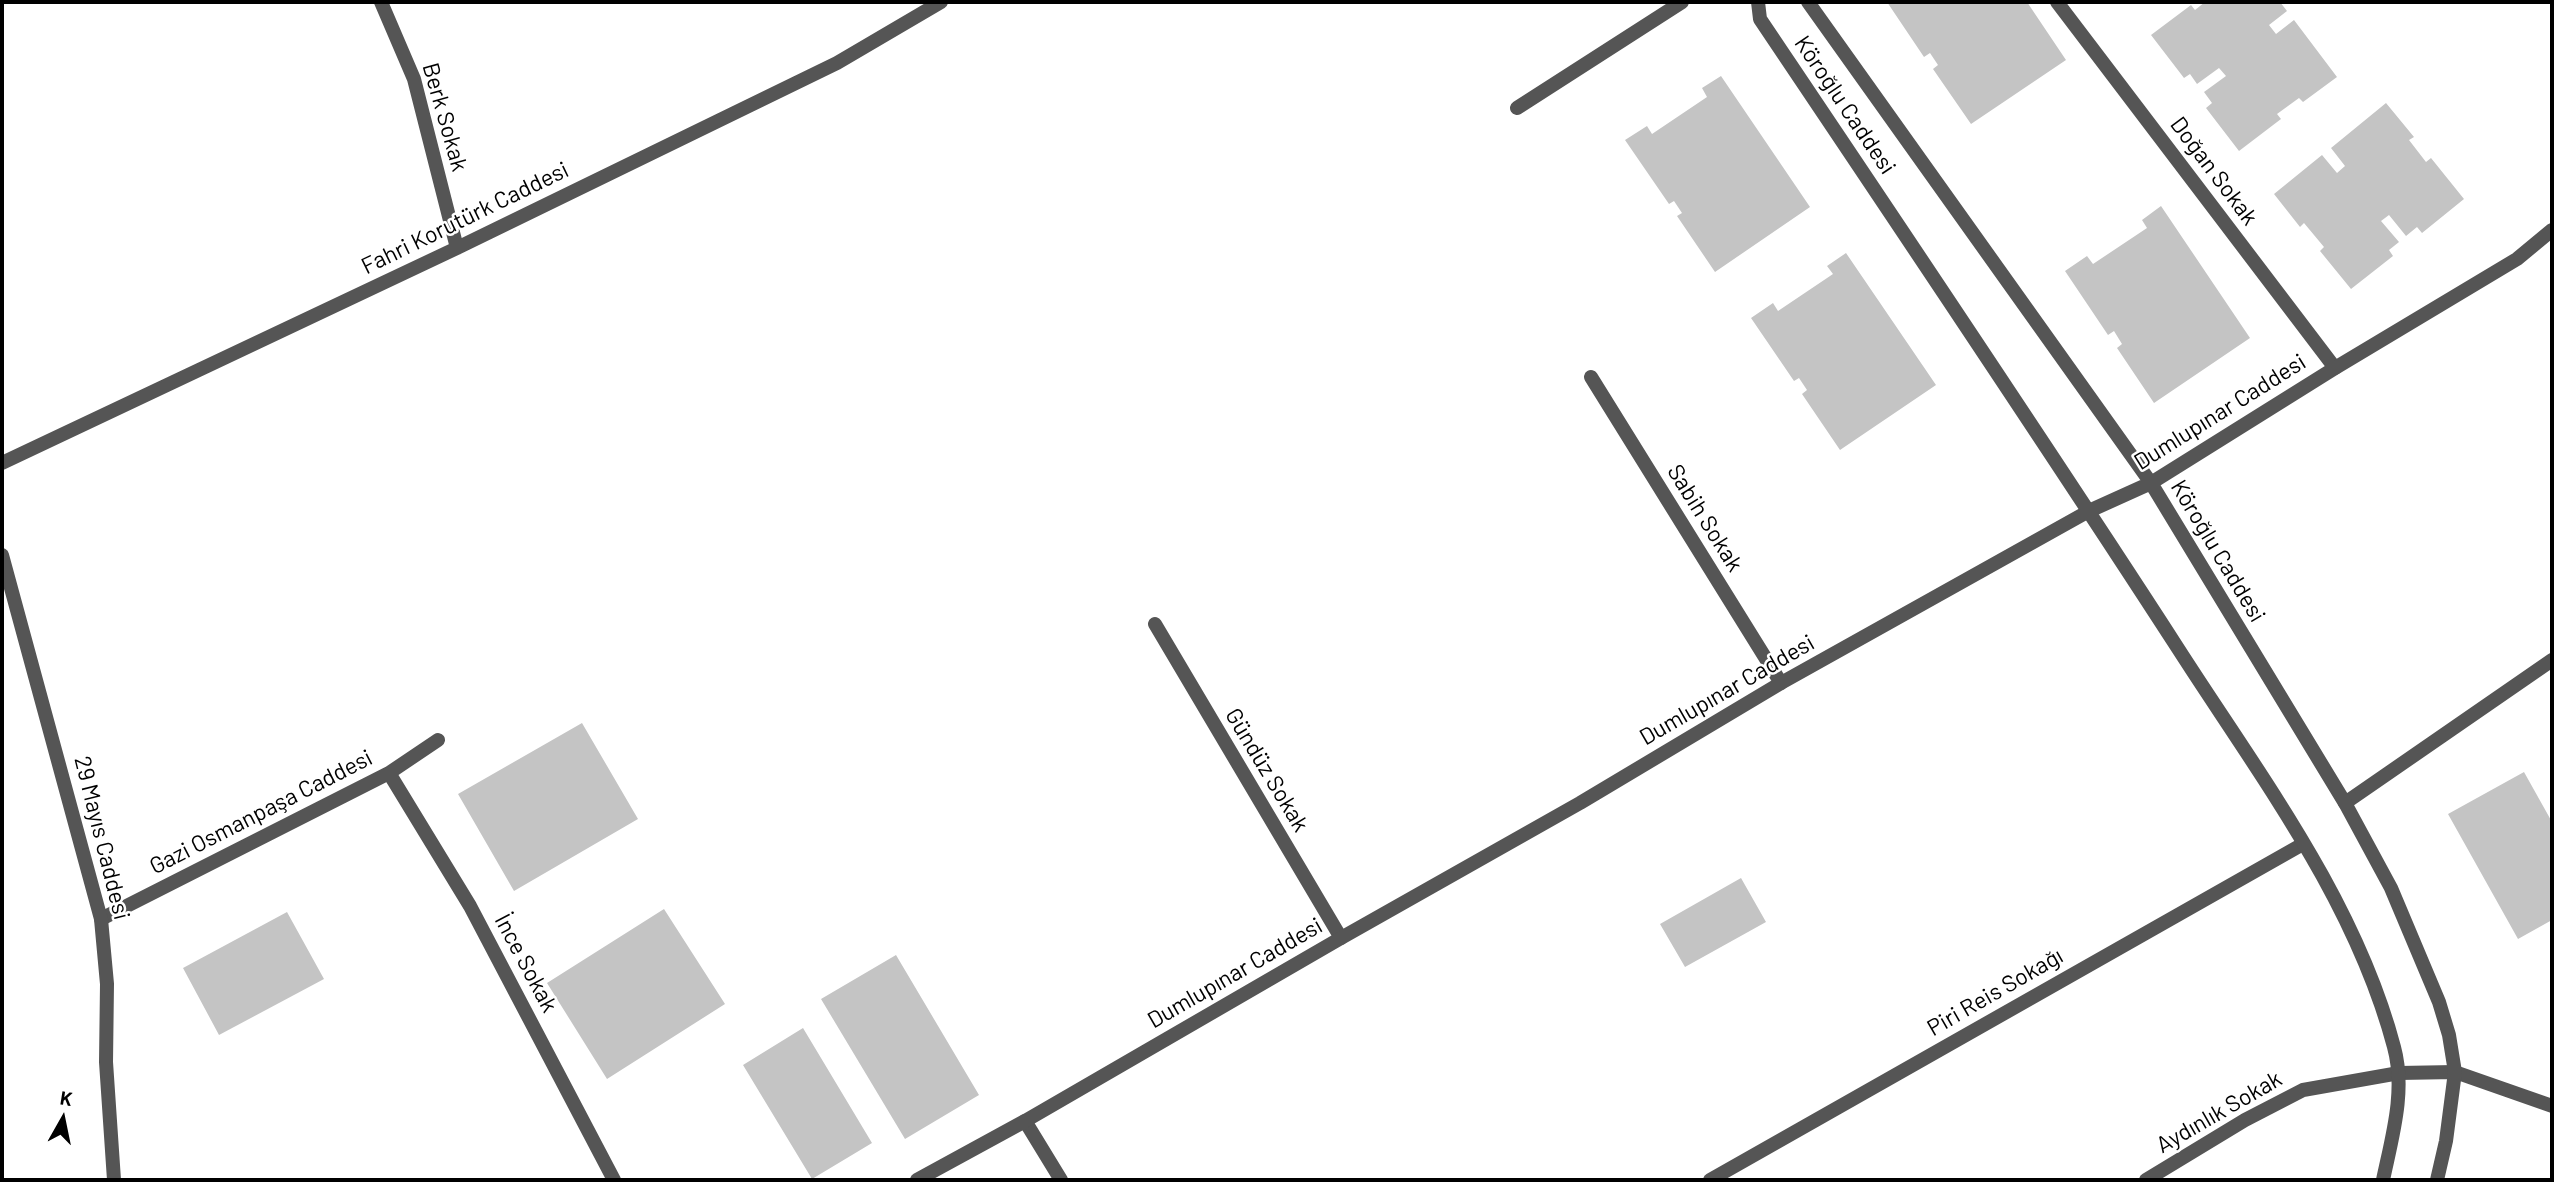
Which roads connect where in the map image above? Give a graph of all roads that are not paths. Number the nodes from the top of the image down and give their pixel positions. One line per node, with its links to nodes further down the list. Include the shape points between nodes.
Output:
1 (382, 2): 9 (street, Berk Sokak, via 414,79)
2 (941, 2): 9 (street, Fahri Korutürk Caddesi, via 837,63)
3 (1682, 2): 7 (street)
4 (1758, 2): 14 (street, Köroğlu Caddesi, via 1760,19)
5 (1808, 2): 13 (street, Köroğlu Caddesi)
6 (2057, 2): 10 (street, Doğan Sokak)
7 (1517, 108)
8 (2552, 230): 10 (street, Dumlupınar Caddesi, via 2517,259)
9 (457, 248): 12 (street, Fahri Korutürk Caddesi)
10 (2335, 368): 13 (street, Dumlupınar Caddesi)
11 (1591, 377): 18 (street, Sabih Sokak)
12 (2, 463)
13 (2151, 483): 14 (street, Dumlupınar Caddesi); 21 (street, Köroğlu Caddesi)
14 (2090, 511): 18 (street, Dumlupınar Caddesi); 22 (street, Köroğlu Caddesi)
15 (2, 555): 23 (street, 29 Mayıs Caddesi)
16 (1155, 624): 24 (street, Gündüz Sokak)
17 (2552, 660): 21 (street)
18 (1781, 683): 24 (street, Dumlupınar Caddesi)
19 (438, 740): 20 (street, Gazi Osmanpaşa Caddesi)
20 (389, 773): 23 (street, Gazi Osmanpaşa Caddesi); 30 (street, İnce Sokak, via 470,906)
21 (2345, 803): 25 (street, Köroğlu Caddesi, via 2425,964 2449,1034)
22 (2303, 844): 26 (street, Köroğlu Caddesi, via 2341,909 2369,971); 33 (street, Piri Reis Sokağı)
23 (101, 919): 29 (street, 29 Mayıs Caddesi)
24 (1341, 938): 28 (street, Dumlupınar Caddesi)
25 (2455, 1072): 26 (street, Aydınlık Sokak); 27 (street); 36 (street, Köroğlu Caddesi)
26 (2399, 1073): 34 (street, Aydınlık Sokak, via 2303,1090); 35 (street, Köroğlu Caddesi)
27 (2552, 1106)
28 (1025, 1121): 31 (street, Dumlupınar Caddesi); 32 (street)
29 (114, 1180)
30 (614, 1180)
31 (917, 1180)
32 (1061, 1180)
33 (1710, 1180)
34 (2146, 1180)
35 (2383, 1180)
36 (2437, 1180)

